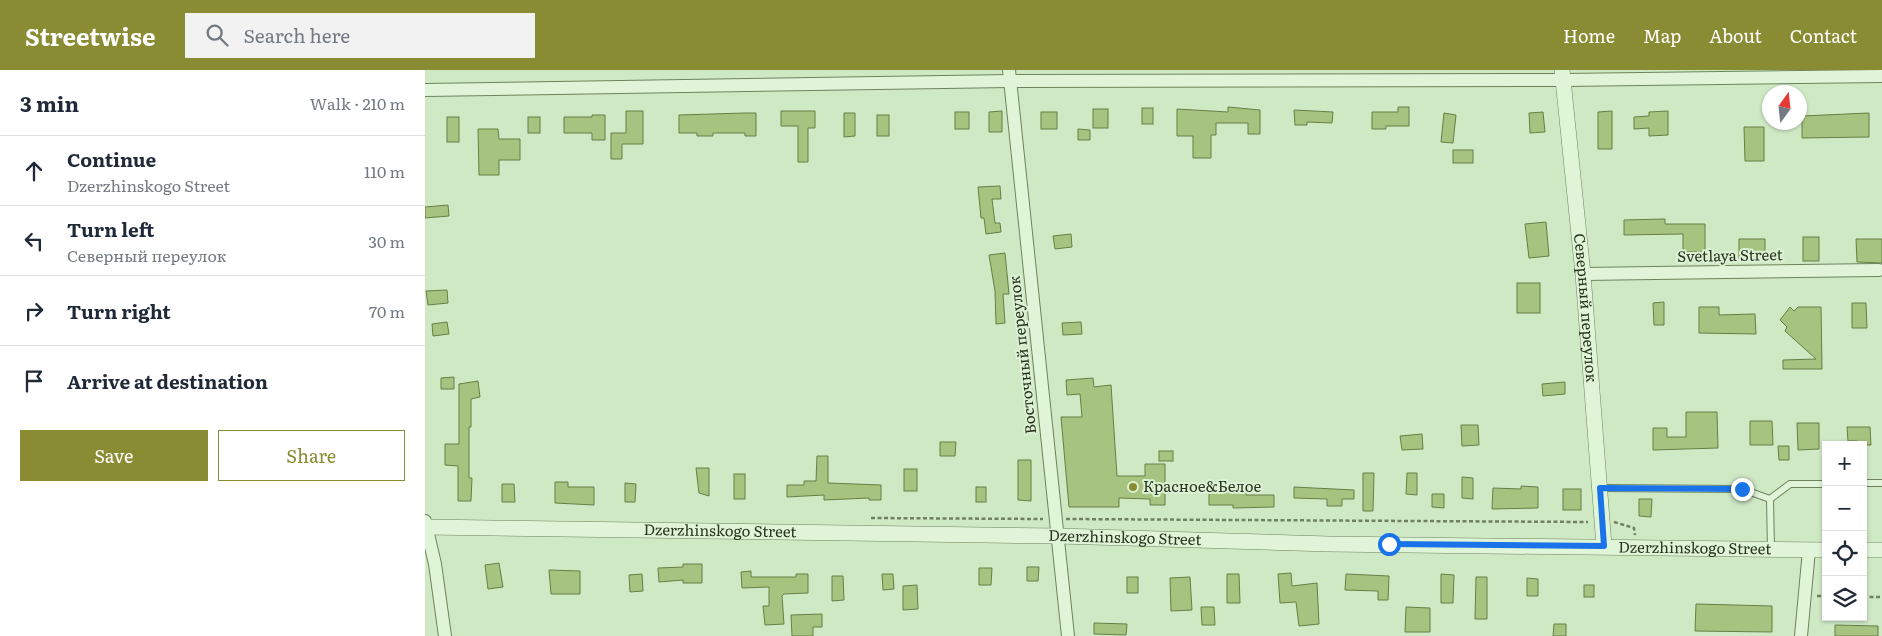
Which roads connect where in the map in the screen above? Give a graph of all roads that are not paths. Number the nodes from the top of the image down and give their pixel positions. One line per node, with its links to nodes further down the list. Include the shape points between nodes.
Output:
1 (1563, 75): 2 (street); 3 (street); 6 (street, Северный переулок)
2 (1010, 76): 4 (street); 14 (street, Восточный переулок)
3 (1882, 76)
4 (425, 90)
5 (1879, 270): 6 (street, Svetlaya Street)
6 (1583, 274): 10 (street, Северный переулок)
7 (1867, 483): 8 (lane)
8 (1882, 483)
9 (1822, 484): 11 (lane, via 1790,484)
10 (1600, 488): 11 (lane, via 1742,489); 15 (street, Северный переулок)
11 (1769, 499): 16 (lane)
12 (425, 521): 13 (street)
13 (425, 527): 14 (street, Dzerzhinskogo Street); 21 (street, via 435,564)
14 (1058, 536): 15 (street, Dzerzhinskogo Street, via 1329,544); 22 (street, Восточный переулок)
15 (1604, 546): 16 (street, Dzerzhinskogo Street)
16 (1771, 549): 17 (street, Dzerzhinskogo Street)
17 (1809, 550): 18 (street, Dzerzhinskogo Street); 23 (street)
18 (1822, 550)
19 (1867, 550): 20 (street)
20 (1882, 550)
21 (445, 636)
22 (1069, 636)
23 (1801, 636)

